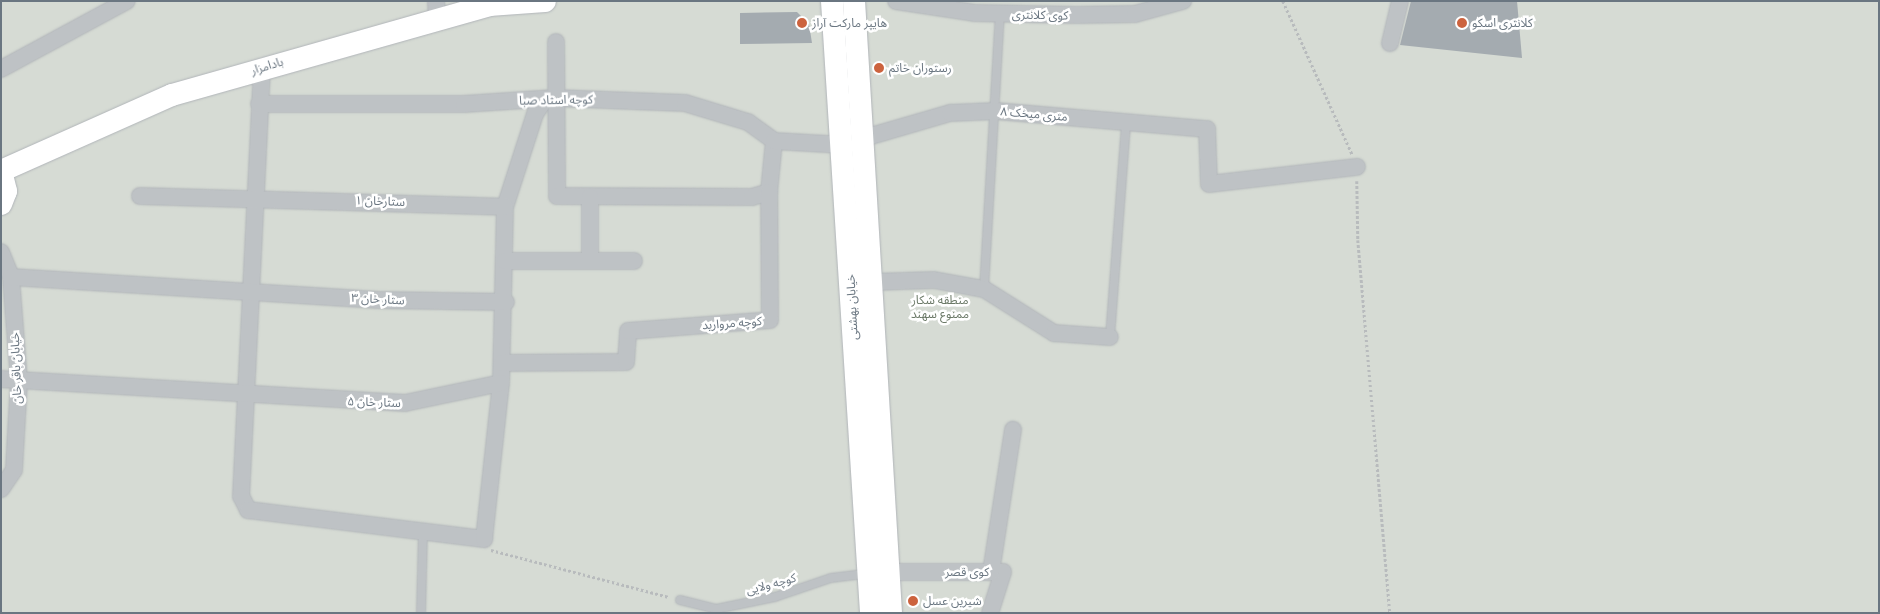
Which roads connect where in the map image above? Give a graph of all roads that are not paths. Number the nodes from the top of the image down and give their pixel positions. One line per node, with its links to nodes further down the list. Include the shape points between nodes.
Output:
1 (128, 1): 12 (street)
2 (545, 1): 7 (main road, بادامزار)
3 (896, 1): 8 (street, کوی کلانتری)
4 (1183, 1): 8 (street, کوی کلانتری, via 1135,14)
5 (1400, 1): 10 (street)
6 (843, 6): 18 (main road, خیابان بهشتی)
7 (437, 10): 11 (main road, بادامزار)
8 (1000, 14): 15 (lane)
9 (556, 42): 13 (street)
10 (1390, 43)
11 (262, 68): 14 (street); 20 (main road, بادامزار, via 172,95)
12 (1, 70)
13 (550, 98): 14 (street, کوچه استاد صبا); 17 (street, کوچه استاد صبا, via 685,103 748,122); 24 (street, via 557,196); 26 (street, via 535,114)
14 (259, 104): 23 (street)
15 (996, 111): 16 (street, ۸ متری میخک); 18 (street, ۸ متری میخک, via 950,113); 33 (lane)
16 (1126, 122): 19 (street, ۸ متری میخک, via 1207,129 1209,184); 36 (lane)
17 (774, 141): 18 (street); 21 (street)
18 (854, 141): 32 (main road, خیابان بهشتی); 46 (main road, خیابان بهشتی)
19 (1357, 167)
20 (1, 171): 25 (main road, via 6,192)
21 (769, 192): 24 (street, via 752,197); 37 (street, کوچه مروارید, via 770,320 628,331 626,362)
22 (140, 196): 23 (street, ستارخان ۱)
23 (255, 196): 26 (street, ستارخان ۱); 34 (street)
24 (590, 197): 29 (street)
25 (1, 204)
26 (506, 207): 28 (street)
27 (1, 252): 31 (street, خیابان باقر خان)
28 (505, 261): 29 (street); 35 (street)
29 (590, 261): 30 (street)
30 (634, 261)
31 (11, 277): 34 (street, ستار خان ۳); 39 (street, خیابان باقر خان)
32 (872, 282): 33 (street, via 934,280); 46 (main road, خیابان بهشتی)
33 (984, 290): 36 (street, via 1054,333)
34 (250, 291): 35 (street, ستار خان ۳); 41 (street)
35 (506, 302): 37 (street)
36 (1110, 337)
37 (502, 363): 40 (street)
38 (1, 379): 39 (street, ستار خان ۵)
39 (19, 380): 41 (street, ستار خان ۵); 43 (street, خیابان باقر خان, via 14,470)
40 (501, 384): 41 (street, ستار خان ۵, via 405,403); 44 (street, via 484,539)
41 (244, 396): 44 (street, via 241,496 248,510)
42 (1013, 430): 45 (street)
43 (5, 487)
44 (423, 530): 49 (lane)
45 (991, 572): 46 (street, کوی قصر); 52 (street, کوی قصر, via 1003,572)
46 (879, 573): 48 (lane, کوچه ولایی, via 831,578 775,597); 50 (main road, خیابان بهشتی); 51 (main road, خیابان بهشتی)
47 (680, 600): 48 (lane, کوچه ولایی)
48 (716, 611)
49 (421, 613)
50 (871, 613)
51 (891, 613)
52 (990, 613)

